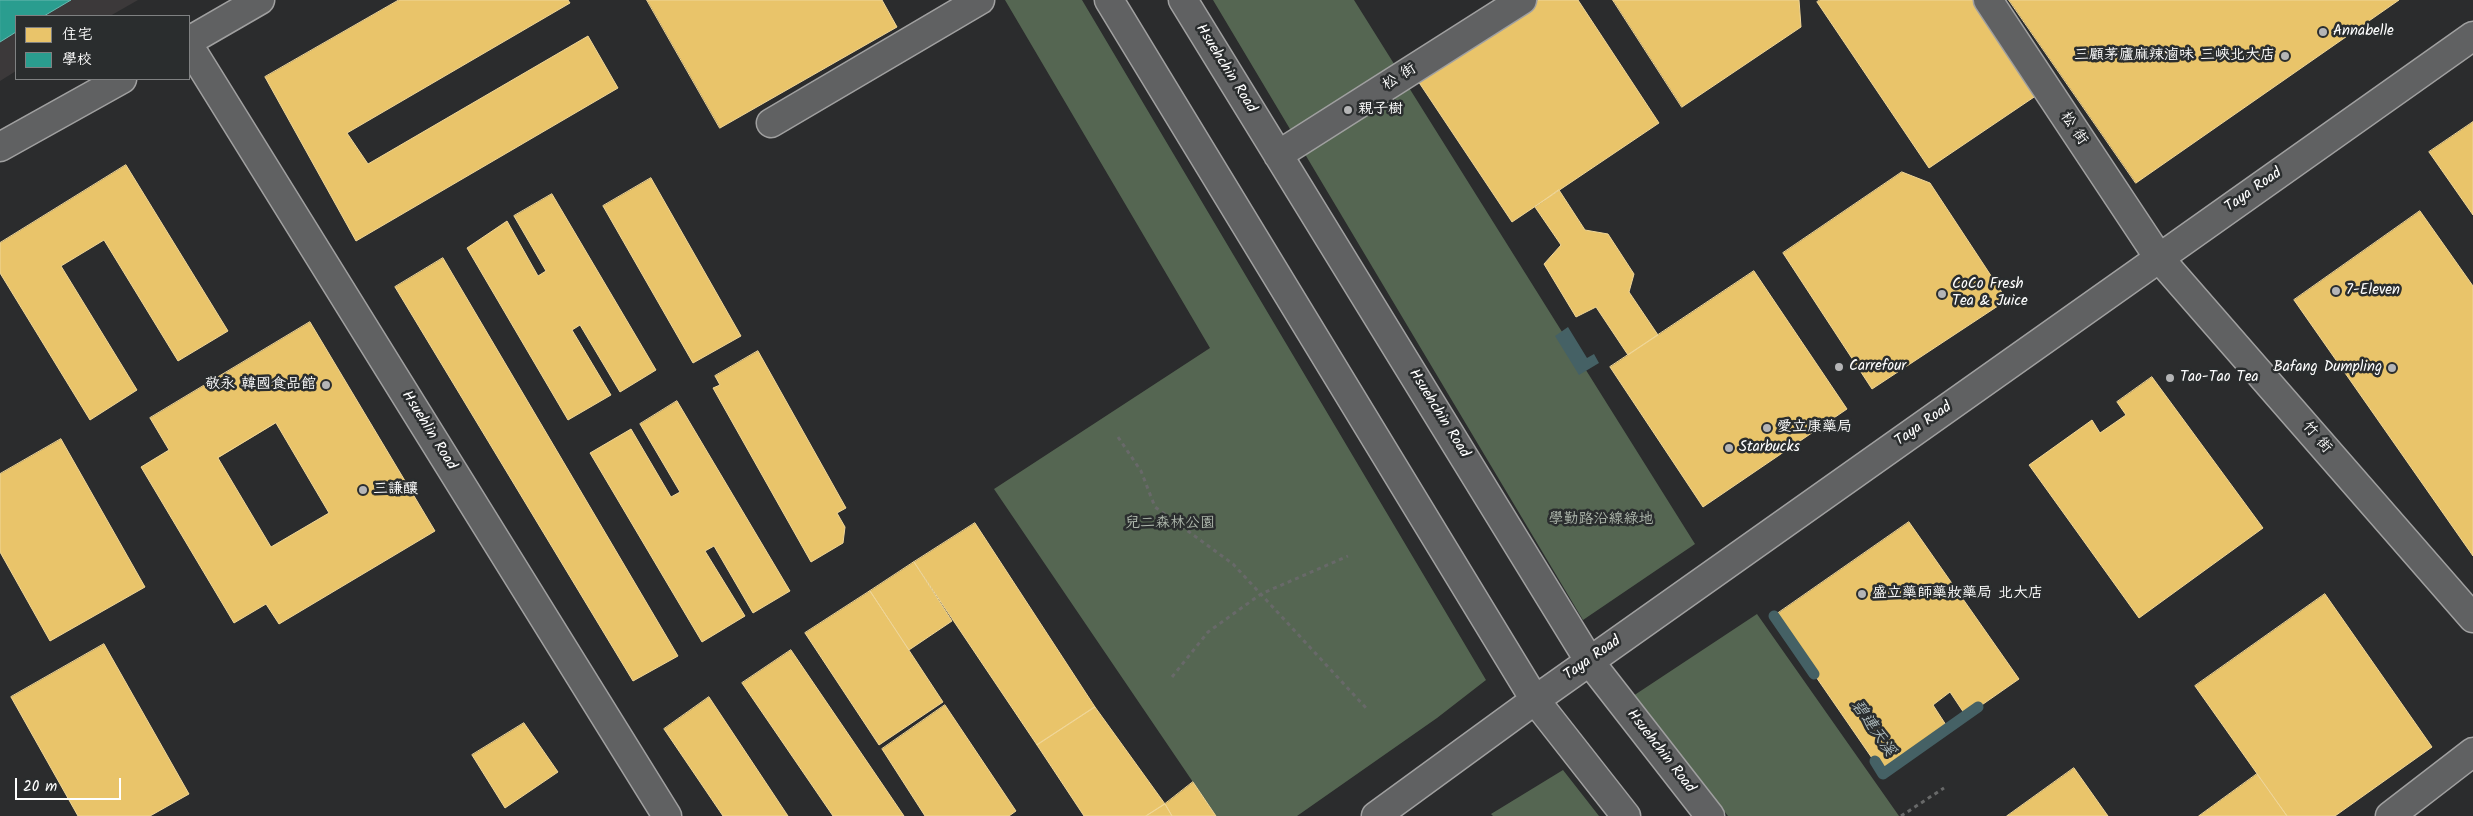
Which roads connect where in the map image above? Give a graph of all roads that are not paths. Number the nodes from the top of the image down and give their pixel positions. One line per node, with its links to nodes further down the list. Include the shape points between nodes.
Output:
1 (260, 0): 8 (street)
2 (980, 0): 11 (street)
3 (1109, 0): 17 (street)
4 (1183, 0): 13 (street, Hsuehchin Road)
5 (1522, 0): 13 (street, 松 街)
6 (1988, 0): 14 (street, 松 街)
7 (2473, 36): 14 (street, Taya Road)
8 (190, 40)
9 (190, 48): 19 (street, Hsuehlin Road)
10 (120, 80): 12 (street)
11 (771, 123)
12 (0, 147)
13 (1278, 155): 16 (street, Hsuehchin Road)
14 (2159, 258): 15 (street, 竹 街); 16 (street, Taya Road)
15 (2473, 618)
16 (1590, 662): 17 (street, Taya Road); 22 (street, Hsuehchin Road)
17 (1535, 700): 20 (street, Taya Road); 21 (street)
18 (2473, 752): 23 (street)
19 (667, 816)
20 (1376, 816)
21 (1626, 816)
22 (1710, 816)
23 (2390, 816)

